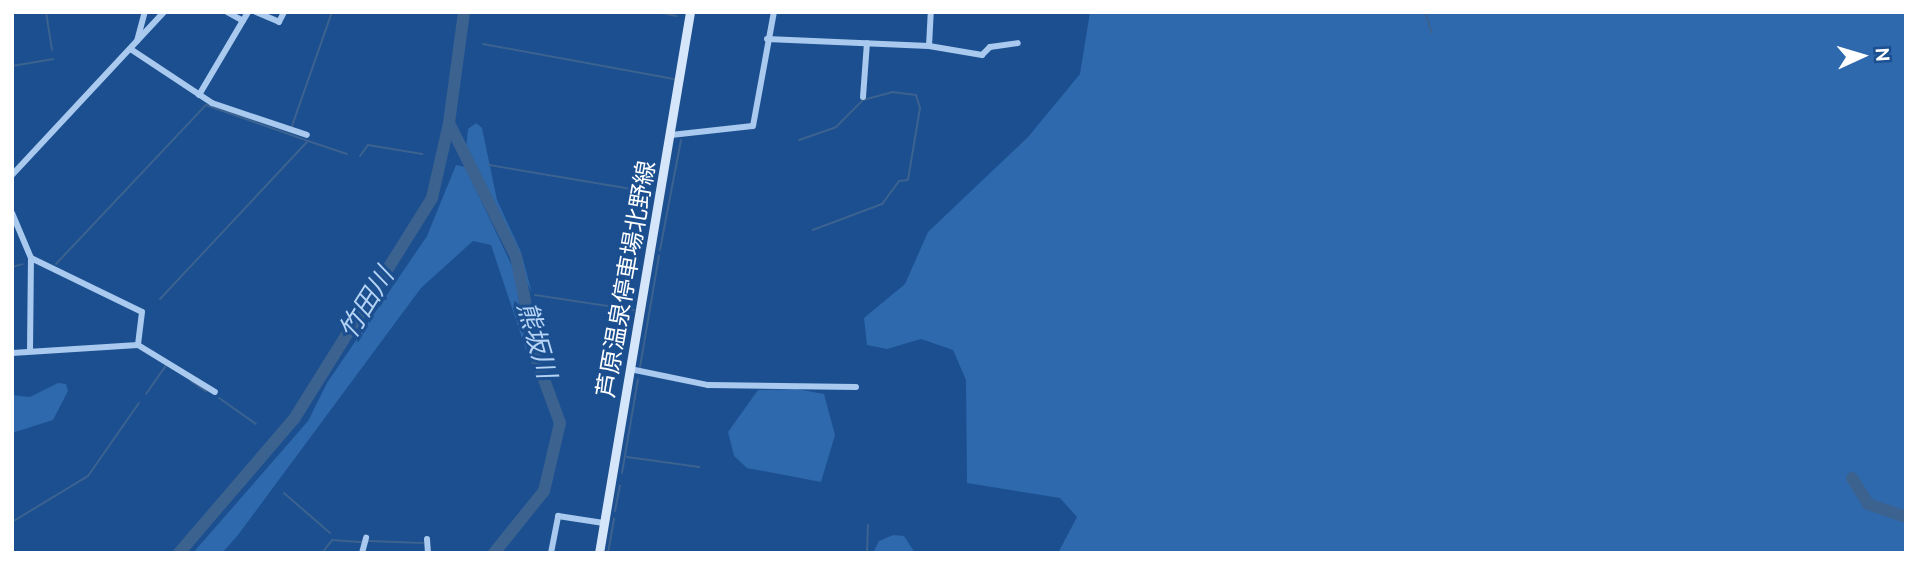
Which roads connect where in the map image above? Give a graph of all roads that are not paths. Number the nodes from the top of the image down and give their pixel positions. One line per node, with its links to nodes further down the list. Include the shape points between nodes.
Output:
1 (145, 12): 12 (street)
2 (164, 12): 12 (street)
3 (227, 12): 10 (street)
4 (248, 12): 10 (street)
5 (256, 12): 6 (street, via 279,22)
6 (284, 12)
7 (690, 12): 20 (main road, 芦原温泉停車場北野線)
8 (774, 12): 11 (street)
9 (931, 12): 15 (street)
10 (243, 21): 17 (street)
11 (767, 39): 13 (street); 20 (street, via 753,126)
12 (136, 43): 16 (street)
13 (867, 43): 15 (street); 18 (street)
14 (1018, 43): 15 (street, via 990,47 982,55)
15 (929, 46)
16 (132, 50): 17 (street); 21 (street)
17 (199, 94): 19 (street)
18 (863, 97)
19 (307, 135)
20 (671, 135): 27 (main road, 芦原温泉停車場北野線)
21 (12, 175)
22 (12, 213): 23 (street)
23 (31, 257): 24 (street, via 142,312); 25 (street)
24 (138, 345): 25 (street); 29 (street)
25 (30, 351): 26 (street)
26 (12, 353)
27 (630, 369): 28 (street, via 708,385); 30 (main road, 芦原温泉停車場北野線)
28 (856, 387)
29 (215, 392)
30 (603, 523): 35 (street, via 558,516); 36 (main road, 芦原温泉停車場北野線)
31 (366, 538): 33 (street)
32 (427, 539): 34 (street)
33 (362, 553)
34 (428, 553)
35 (551, 553)
36 (599, 553)

